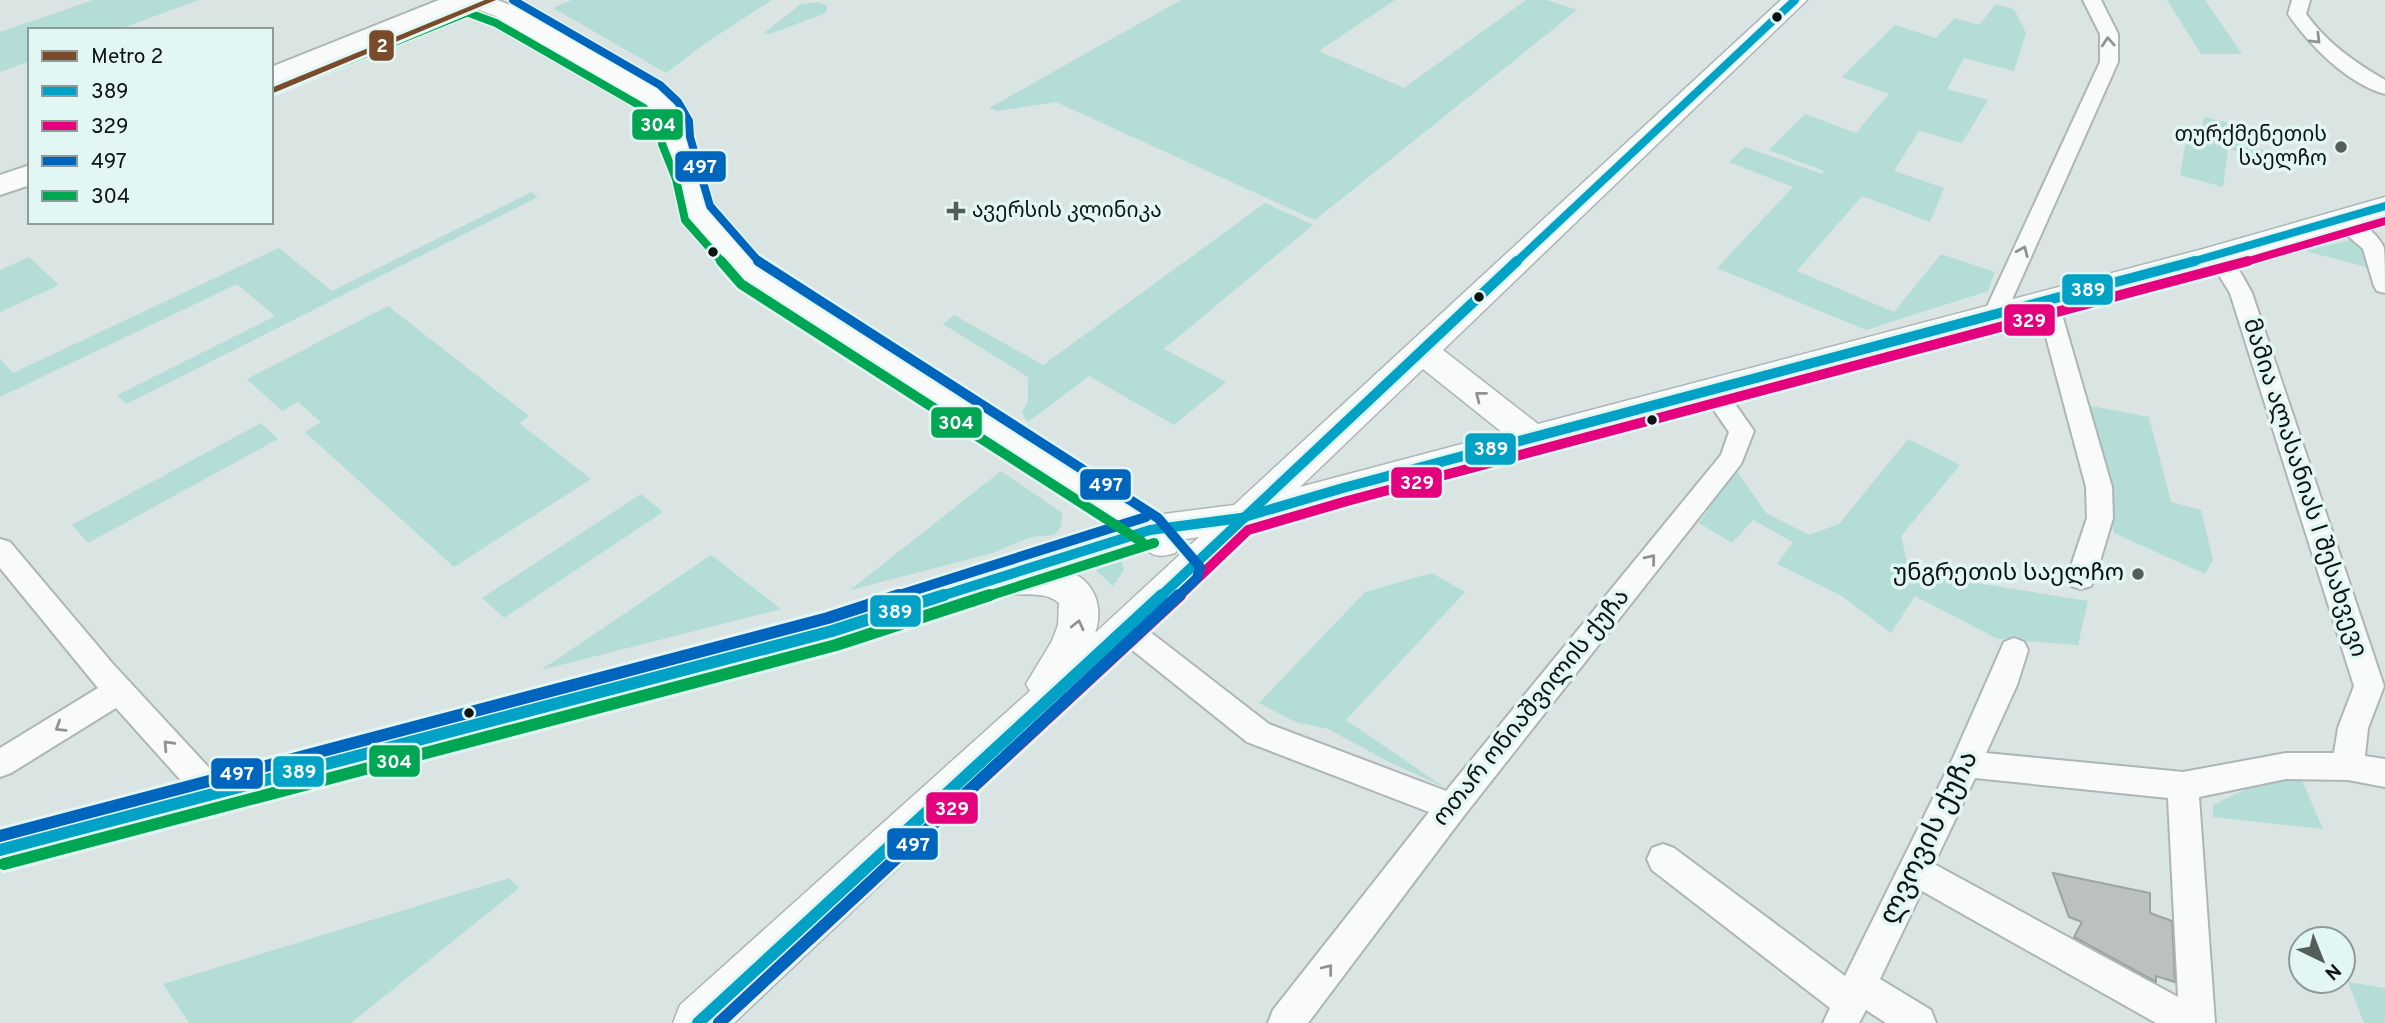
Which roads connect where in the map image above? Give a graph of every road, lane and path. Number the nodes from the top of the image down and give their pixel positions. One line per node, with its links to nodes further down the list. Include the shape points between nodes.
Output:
1 (461, 0): 6 (main road)
2 (474, 0): 20 (main road, via 514,17 653,96 676,126 696,213 751,275)
3 (1795, 0): 16 (main road)
4 (2092, 0): 15 (street, one-way to 4, via 2109,62 2109,34)
5 (2301, 0): 7 (street, one-way to 7, via 2297,14 2313,38)
6 (273, 76)
7 (2385, 88)
8 (28, 175): 9 (main road)
9 (0, 186)
10 (2385, 206): 11 (main road)
11 (2341, 220): 12 (main road); 13 (street, via 2364,235 2380,257)
12 (2214, 256): 14 (main road); 31 (street, მამია ალასანიას I შესახვევი, via 2241,293 2369,686 2353,728)
13 (2385, 286)
14 (2040, 302): 15 (main road); 23 (street, via 2052,318 2099,487 2099,518)
15 (1995, 313): 17 (main road)
16 (1421, 350): 18 (main road, one-way to 16); 19 (main road)
17 (1712, 390): 18 (main road); 35 (street, ოთარ ონიაშვილის ქუჩა, one-way to 17, via 1732,458 1742,431)
18 (1533, 438): 19 (main road)
19 (1241, 518): 20 (main road); 22 (main road)
20 (1150, 530): 22 (main road); 24 (main road)
21 (0, 549): 27 (street)
22 (1186, 569): 25 (main road)
23 (2081, 578)
24 (993, 582): 28 (main road, one-way to 24, via 1068,653 1082,617 1076,595 1048,580); 34 (main road, via 832,631)
25 (1126, 629): 28 (main road); 35 (street, via 1258,733)
26 (2014, 650): 30 (street, ლვოვის ქუჩა)
27 (118, 691): 29 (street, one-way to 29); 34 (street, one-way to 27)
28 (1019, 725): 40 (main road)
29 (0, 764)
30 (1966, 764): 33 (street); 38 (street, ლვოვის ქუჩა)
31 (2348, 767): 32 (street); 33 (street, via 2286,766)
32 (2385, 773)
33 (2183, 786): 44 (street)
34 (214, 795): 36 (main road)
35 (1452, 807): 41 (street, ოთარ ონიაშვილის ქუჩა, one-way to 35)
36 (0, 850)
37 (1663, 859): 39 (street)
38 (1915, 870): 39 (street, ლვოვის ქუჩა); 43 (street)
39 (1850, 1003): 42 (street)
40 (698, 1023)
41 (1286, 1023)
42 (1918, 1023)
43 (2191, 1023)
44 (2197, 1023)

